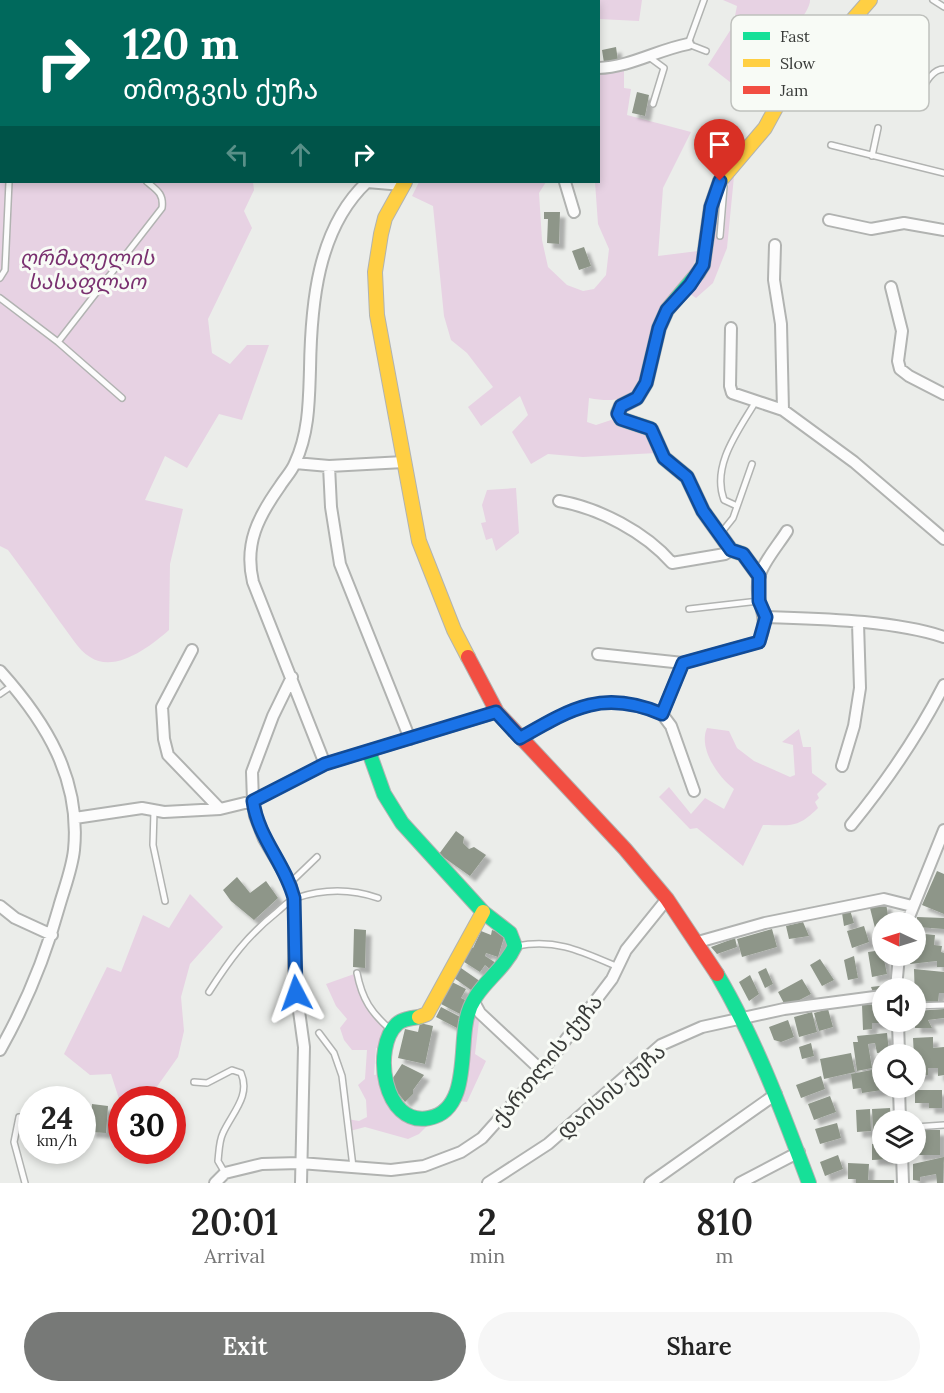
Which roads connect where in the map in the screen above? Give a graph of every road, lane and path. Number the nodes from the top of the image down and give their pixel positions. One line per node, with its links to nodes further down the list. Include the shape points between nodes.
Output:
1 (704, 0): 4 (lane)
2 (933, 0): 3 (lane)
3 (944, 7)
4 (688, 44): 5 (lane); 6 (street)
5 (706, 51)
6 (647, 56): 7 (street, via 618,67); 10 (lane, via 664,68)
7 (600, 68)
8 (944, 69): 9 (lane, via 936,71)
9 (929, 81)
10 (653, 104)
11 (774, 111): 15 (street, via 765,128)
12 (878, 128): 14 (lane)
13 (831, 145): 14 (lane)
14 (872, 156): 16 (lane)
15 (731, 165): 25 (lane, via 724,185); 44 (street, via 720,181 711,207 703,265 667,310 646,383 637,398 621,406 618,414 621,419 651,429 664,458 687,477 703,511)
16 (944, 173)
17 (9, 183): 26 (lane)
18 (148, 183): 32 (lane, via 160,192 162,208)
19 (366, 183): 38 (street, via 339,220 322,261 312,306 310,409)
20 (404, 183): 37 (street, via 385,218 375,272 376,315)
21 (565, 183): 22 (street)
22 (574, 213)
23 (829, 220): 24 (street, via 871,229 904,223)
24 (944, 230)
25 (720, 236)
26 (2, 243): 28 (lane, via 5,270)
27 (775, 245): 36 (street)
28 (0, 278)
29 (891, 287): 33 (street, via 902,331 900,369)
30 (0, 298): 32 (lane)
31 (731, 328): 35 (street, via 732,393)
32 (58, 342): 34 (lane)
33 (944, 394)
34 (122, 398)
35 (756, 401): 36 (street); 42 (lane, via 728,450 721,471 724,500)
36 (783, 410): 45 (street, via 854,462)
37 (404, 462): 40 (street); 61 (street, via 419,541 454,630)
38 (295, 464): 40 (street); 57 (street, via 254,528 249,565)
39 (752, 464): 42 (lane)
40 (329, 466): 64 (street, via 340,564)
41 (559, 501): 46 (street, via 607,516 672,563)
42 (737, 506): 44 (lane, via 729,526)
43 (787, 531): 47 (street)
44 (720, 534): 46 (street)
45 (944, 539)
46 (731, 550): 47 (street, via 743,554)
47 (759, 576): 48 (street)
48 (759, 601): 49 (lane); 50 (street)
49 (689, 609)
50 (766, 617): 51 (street); 55 (street, via 759,642)
51 (858, 623): 52 (street, via 927,631); 67 (street, via 860,688)
52 (944, 637)
53 (192, 650): 70 (street, via 162,707 164,739 168,755)
54 (598, 654): 55 (street)
55 (683, 663): 62 (street)
56 (0, 671): 58 (street)
57 (292, 677): 66 (street); 69 (street, via 252,772)
58 (13, 685): 60 (lane); 72 (street, via 50,735 65,772)
59 (944, 685): 73 (street, via 915,740)
60 (0, 694)
61 (496, 712): 63 (street); 64 (street)
62 (662, 714): 63 (street, via 617,700 596,703); 68 (street, via 671,726)
63 (520, 738): 79 (street)
64 (410, 739): 65 (street)
65 (369, 752): 66 (street); 83 (street, via 384,794 402,824)
66 (325, 764): 69 (street)
67 (842, 766)
68 (694, 791)
69 (253, 801): 70 (street); 76 (street, via 264,839)
70 (220, 809): 71 (street)
71 (154, 810): 72 (street, via 142,808); 80 (lane, via 153,845)
72 (75, 818): 85 (street, via 74,852)
73 (851, 825)
74 (944, 830): 82 (street)
75 (316, 857): 76 (lane)
76 (290, 883): 77 (street)
77 (294, 898): 78 (lane, via 356,891); 90 (lane, via 233,953); 107 (street, via 294,975 304,1047)
78 (378, 898)
79 (667, 899): 86 (street); 88 (street, ქართლის ქუჩა, via 626,950)
80 (165, 901)
81 (0, 906): 85 (street, via 15,918)
82 (912, 906): 84 (street); 86 (street, via 884,899 765,923)
83 (483, 912): 87 (street, via 510,933); 96 (street, via 427,1014 398,1024)
84 (910, 912)
85 (52, 935): 98 (street)
86 (698, 942): 95 (street)
87 (515, 946): 88 (lane, via 572,946); 92 (street, via 511,958 475,993)
88 (618, 967): 99 (street, ქართლის ქუჩა, via 588,1014)
89 (357, 973): 96 (lane, via 362,996 374,1016)
90 (209, 992)
91 (872, 997): 95 (street, დაისის ქუჩა)
92 (474, 1002): 96 (street, via 466,1022 462,1073 453,1100 430,1119 411,1120 396,1111 389,1097 388,1048); 99 (street, via 480,1013)
93 (944, 1005): 94 (lane)
94 (926, 1006)
95 (743, 1018): 101 (street); 115 (street, დაისის ქუჩა, via 702,1028 661,1045 548,1144)
96 (392, 1031)
97 (318, 1033): 110 (lane, via 334,1053 342,1076)
98 (0, 1050)
99 (542, 1071): 110 (street, ქართლის ქუჩა, via 482,1138 461,1152 424,1166 391,1170)
100 (194, 1082): 111 (lane, via 207,1083 232,1070 241,1073 245,1083 244,1094 222,1136 218,1161)
101 (776, 1094): 105 (street); 116 (street)
102 (18, 1122): 106 (lane, via 14,1142)
103 (944, 1125): 104 (lane)
104 (926, 1126)
105 (799, 1152): 117 (street); 118 (street)
106 (18, 1157)
107 (300, 1163): 110 (street, ქართლის ქუჩა); 111 (street, ქართლის ქუჩა, via 262,1164); 114 (street)
108 (20, 1164): 112 (lane)
109 (902, 1164): 119 (street)
110 (353, 1167)
111 (225, 1173): 113 (street)
112 (25, 1183)
113 (215, 1183)
114 (301, 1183)
115 (488, 1183)
116 (650, 1183)
117 (740, 1183)
118 (809, 1183)
119 (903, 1183)

